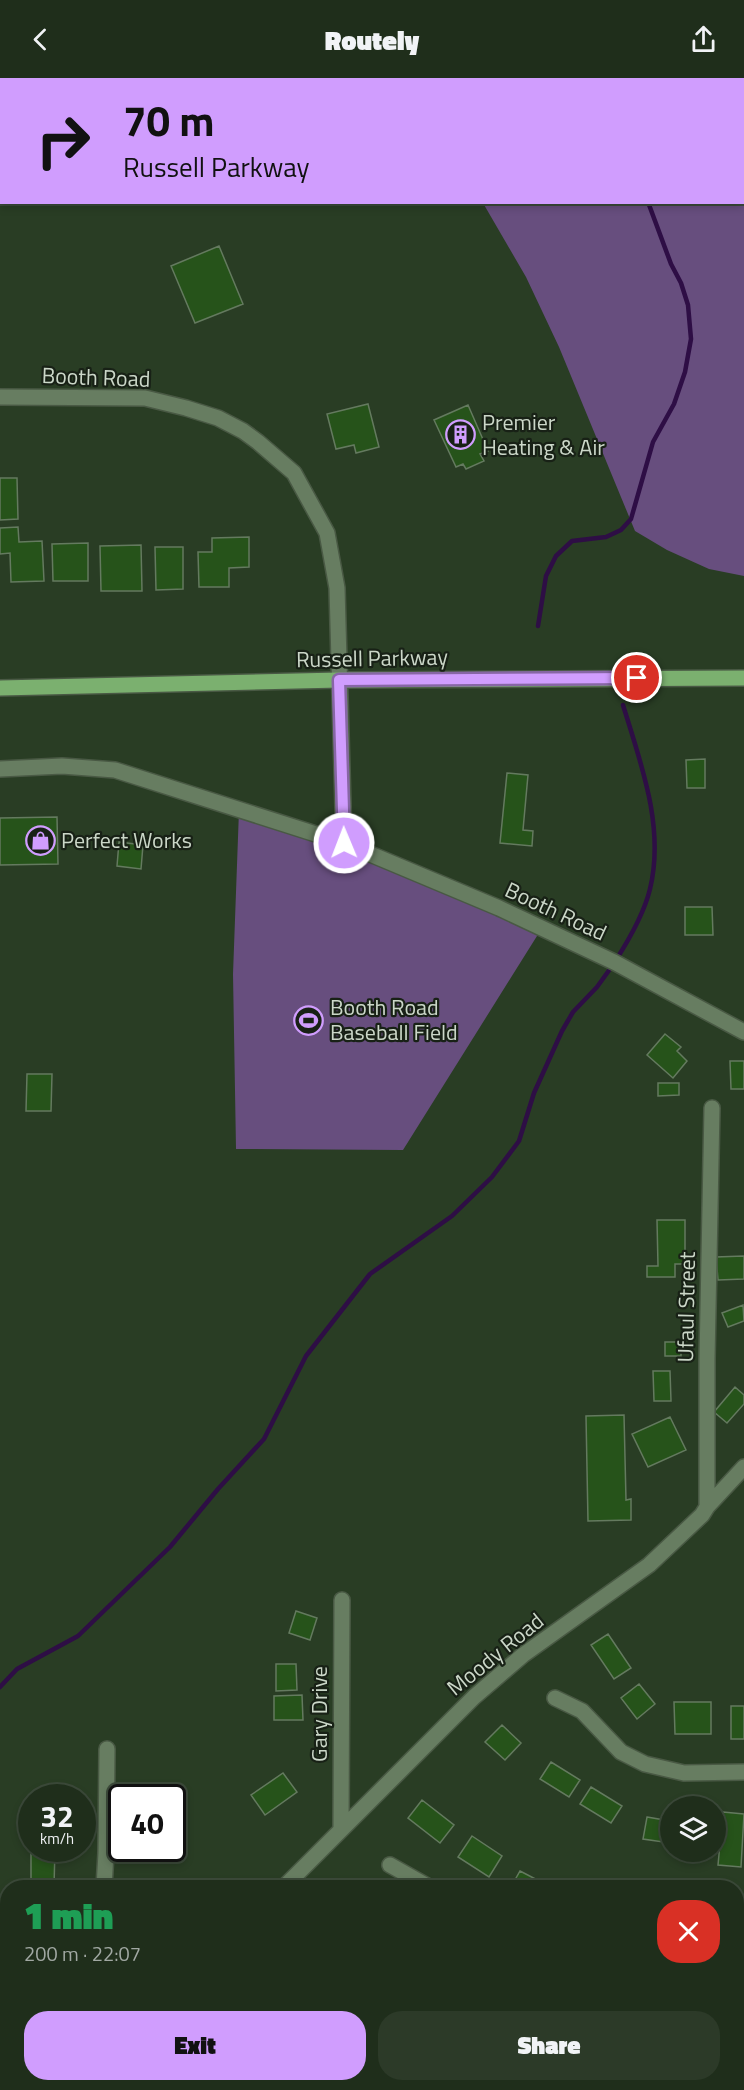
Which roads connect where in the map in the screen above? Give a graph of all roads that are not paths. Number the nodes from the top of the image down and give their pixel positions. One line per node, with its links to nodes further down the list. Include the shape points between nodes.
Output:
1 (0, 397): 3 (street, Booth Road, via 145,398 218,418 258,442 294,473 327,533 338,588)
2 (744, 678): 3 (main road, Russell Parkway)
3 (339, 680): 4 (main road, Russell Parkway); 6 (street, Booth Road)
4 (0, 688)
5 (0, 769): 6 (street, Booth Road, via 62,766 115,770)
6 (344, 843): 7 (street, Booth Road, via 499,908 614,962)
7 (744, 1032)
8 (712, 1108): 10 (street, Ufaul Street)
9 (744, 1467): 10 (street, Moody Road)
10 (707, 1507): 15 (street, Moody Road, via 649,1565 523,1655 474,1697)
11 (342, 1600): 15 (street, Gary Drive)
12 (555, 1698): 14 (street, via 582,1711 621,1752 645,1764 684,1773)
13 (107, 1749): 17 (street)
14 (744, 1772)
15 (341, 1829): 18 (street, Moody Road)
16 (390, 1865): 19 (street)
17 (104, 1880)
18 (291, 1880)
19 (417, 1880)

